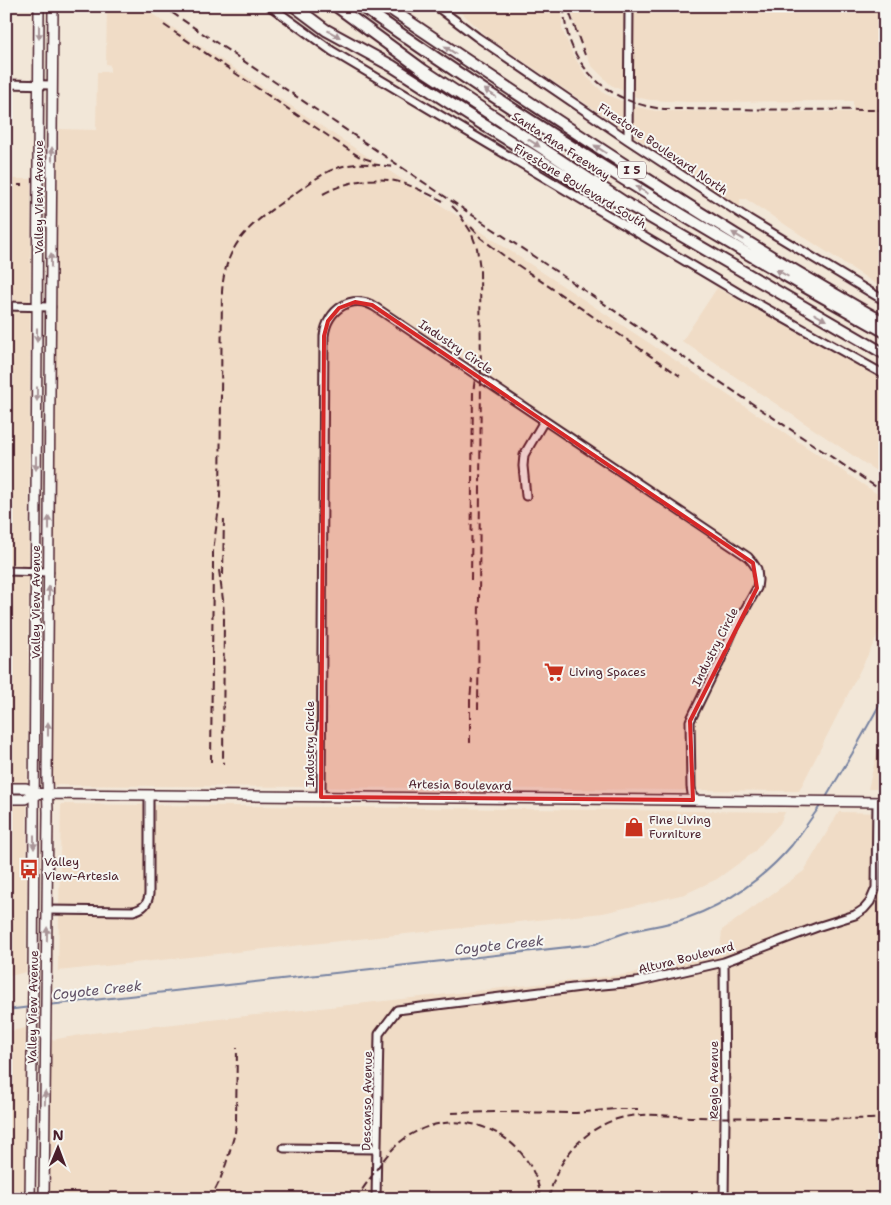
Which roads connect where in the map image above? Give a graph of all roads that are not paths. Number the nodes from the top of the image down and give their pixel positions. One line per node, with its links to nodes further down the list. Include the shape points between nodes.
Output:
1 (39, 6): 11 (main road, Valley View Avenue, one-way to 11)
2 (53, 6): 12 (main road, Valley View Avenue)
3 (270, 6): 22 (street, Firestone Boulevard South, via 332,51 742,295)
4 (294, 6): 14 (highway, one-way to 14, via 326,30 392,66 600,197)
5 (336, 6): 14 (highway, Santa Ana Freeway / I 5, one-way to 14, via 423,70)
6 (361, 6): 20 (highway, one-way to 6, via 584,155)
7 (386, 6): 19 (highway, Santa Ana Freeway / I 5, one-way to 7, via 689,206)
8 (436, 6): 13 (street, Firestone Boulevard North, via 476,37)
9 (630, 6): 13 (street)
10 (6, 84): 11 (street)
11 (39, 85): 12 (street); 17 (main road, Valley View Avenue)
12 (52, 85): 18 (main road, Valley View Avenue, one-way to 12)
13 (628, 140): 15 (street, Firestone Boulevard North, via 744,216)
14 (627, 204): 21 (highway, Santa Ana Freeway / I 5, one-way to 21)
15 (885, 301)
16 (6, 306): 17 (street)
17 (38, 306): 18 (street); 26 (main road, Valley View Avenue, one-way to 26)
18 (51, 307): 27 (main road, Valley View Avenue, one-way to 18)
19 (885, 323)
20 (885, 332)
21 (885, 354)
22 (885, 376)
23 (544, 422): 24 (street, via 524,455 522,466); 34 (street, Industry Circle, via 372,305 350,303 330,316 324,336); 36 (street, Industry Circle, via 748,558 757,569 757,588 690,721)
24 (526, 496)
25 (6, 572): 26 (street)
26 (36, 572): 27 (street); 28 (main road, Valley View Avenue)
27 (49, 572): 29 (main road, Valley View Avenue, one-way to 27)
28 (35, 677): 29 (main road); 31 (main road, Valley View Avenue)
29 (48, 677): 32 (main road, Valley View Avenue, one-way to 29)
30 (6, 788): 31 (main road, Artesia Boulevard, via 26,788)
31 (34, 794): 32 (main road, Artesia Boulevard); 35 (main road, Artesia Boulevard, via 25,799); 43 (main road, Valley View Avenue, one-way to 43)
32 (48, 794): 33 (main road, Artesia Boulevard); 38 (main road, Valley View Avenue)
33 (149, 795): 34 (main road, Artesia Boulevard); 38 (street, via 149,900 143,907 132,911)
34 (321, 796): 36 (main road, Artesia Boulevard)
35 (6, 798)
36 (694, 800): 37 (main road, Artesia Boulevard)
37 (881, 802): 39 (street, Altura Boulevard, via 876,888 867,906 855,915)
38 (47, 910): 44 (main road, Valley View Avenue, one-way to 38)
39 (724, 962): 40 (street, Altura Boulevard, via 636,982); 46 (street, Regio Avenue)
40 (397, 1010): 42 (street, Descanso Avenue, via 379,1034)
41 (284, 1148): 42 (street)
42 (377, 1149): 45 (street, Descanso Avenue)
43 (30, 1199)
44 (44, 1199)
45 (376, 1199)
46 (724, 1199)

